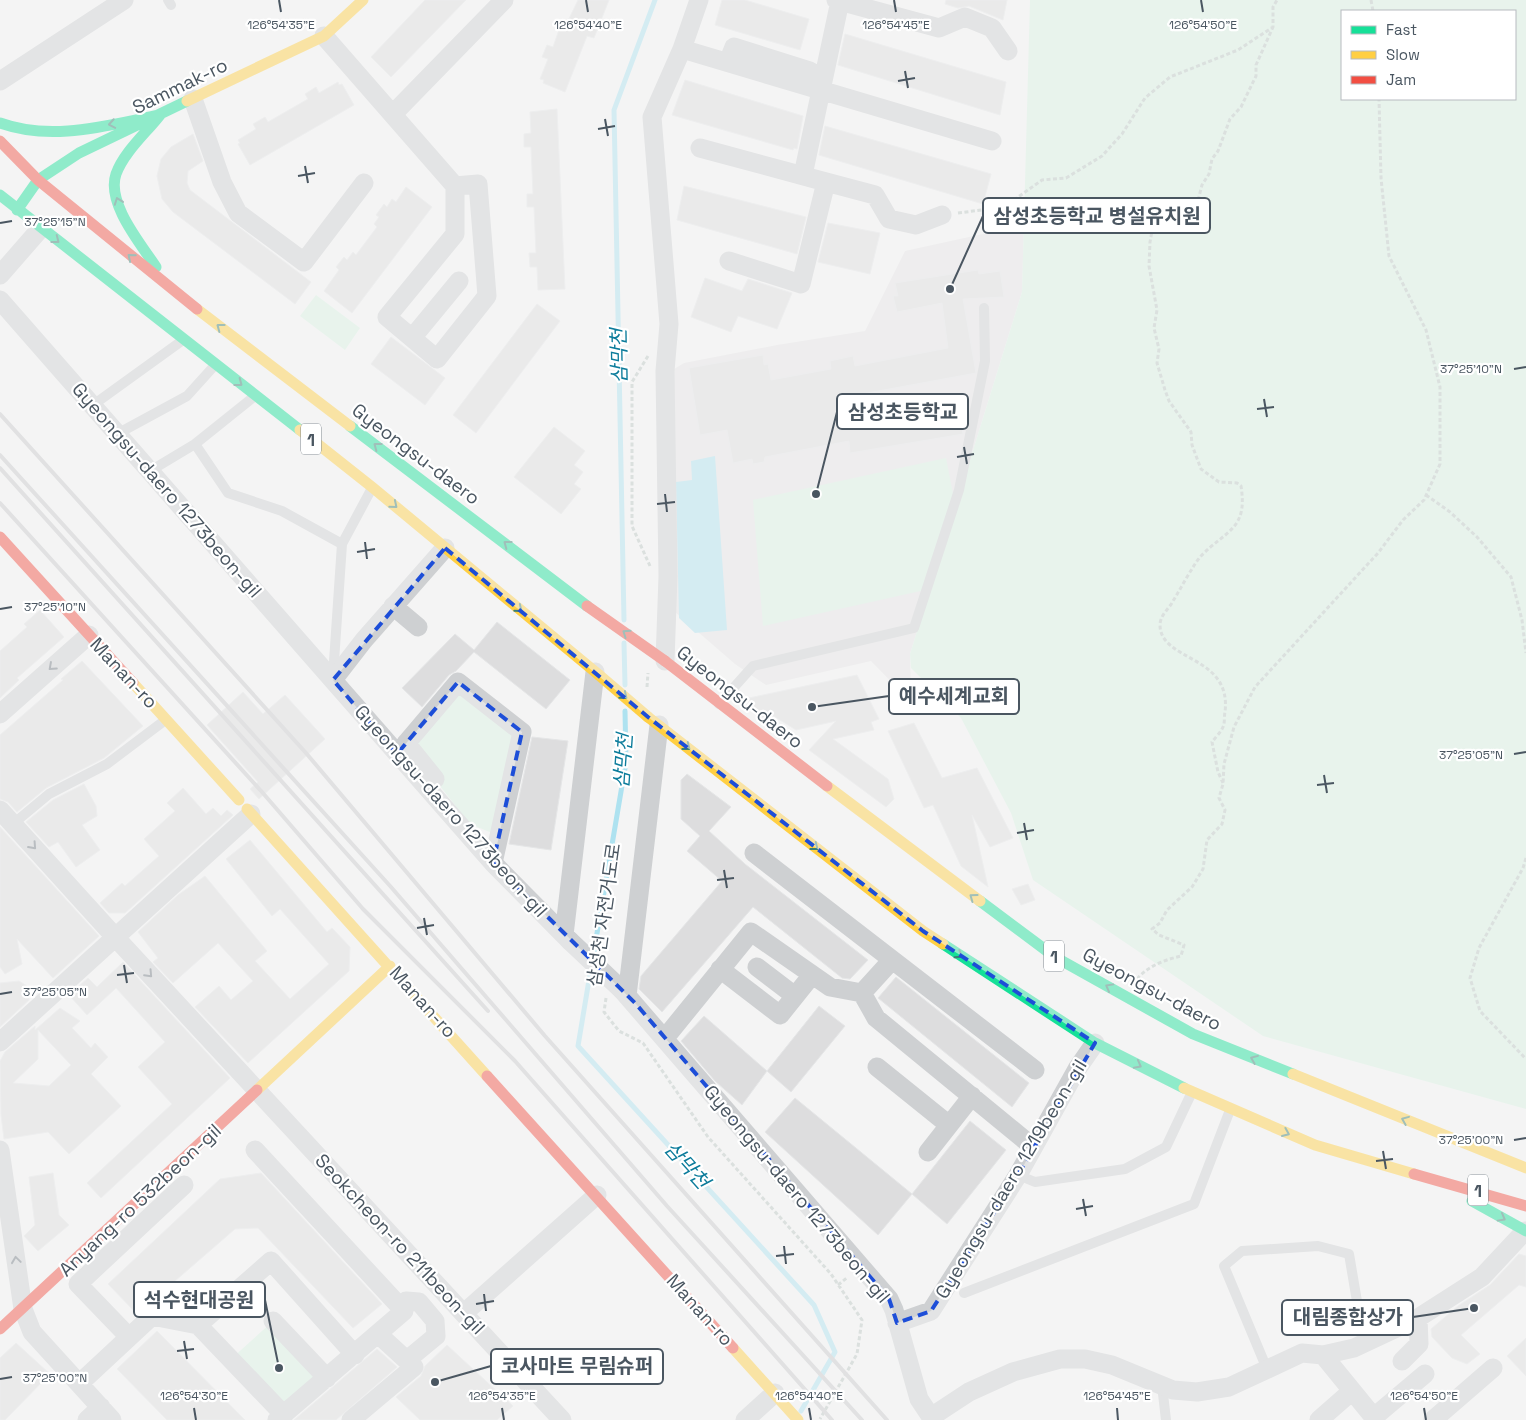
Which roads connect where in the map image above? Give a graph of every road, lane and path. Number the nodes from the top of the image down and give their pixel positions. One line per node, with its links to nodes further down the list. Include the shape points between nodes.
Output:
1 (124, 0): 12 (street)
2 (363, 0): 9 (main road, Sammak-ro)
3 (504, 0): 16 (street)
4 (699, 0): 10 (street)
5 (1277, 0): 8 (path, via 1273,7)
6 (838, 1): 7 (street); 13 (street)
7 (879, 6): 11 (street, via 939,28 965,17 992,28)
8 (1273, 27): 29 (path, via 1238,50 1170,77 1145,98 1122,134 1102,156 1066,178 1042,180 1004,207); 67 (path, via 1256,65 1256,76 1241,107 1230,119 1212,159 1197,204 1191,213 1157,225 1150,242 1149,266 1157,310 1154,328 1159,349 1157,363 1169,401 1191,432 1201,469 1219,482 1241,486 1239,522 1195,564 1160,624 1171,645 1209,669 1224,687 1223,727 1212,742)
9 (324, 36): 14 (main road, Sammak-ro); 16 (street)
10 (682, 49): 13 (street); 58 (street, via 652,118 669,324 665,371 668,576)
11 (1008, 51)
12 (0, 81)
13 (813, 87): 20 (street); 22 (street)
14 (193, 99): 17 (main road, Sammak-ro); 25 (street, via 222,182 238,213 304,262)
15 (1379, 100): 49 (path, via 1381,178 1388,256 1426,330 1440,387 1440,464)
16 (392, 114): 26 (street)
17 (160, 115): 18 (main road, one-way to 18, via 49,132 12,130); 23 (main road, Sammak-ro, via 79,153); 36 (main road, one-way to 17, via 124,217 114,187 116,175 124,162)
18 (0, 123)
19 (0, 141): 23 (main road, Gyeongsu-daero / 1)
20 (992, 141)
21 (700, 148): 22 (street)
22 (803, 176): 24 (street)
23 (38, 180): 28 (main road, Sammak-ro); 36 (main road, Gyeongsu-daero / 1, one-way to 23)
24 (826, 182): 29 (street, via 875,195 889,219 916,225); 33 (street, via 801,284)
25 (364, 183)
26 (454, 186): 31 (street, via 478,184); 32 (street)
27 (0, 195): 28 (main road, 1)
28 (17, 210): 30 (main road, 1)
29 (942, 215)
30 (41, 228): 34 (street); 40 (main road, 1, one-way to 40)
31 (482, 232): 32 (street); 39 (street, via 487,296 436,359)
32 (455, 234): 39 (street, via 387,316)
33 (729, 262)
34 (0, 274)
35 (458, 281): 39 (street)
36 (169, 288): 58 (main road, Gyeongsu-daero / 1, one-way to 36, bridge)
37 (0, 300): 44 (street, Gyeongsu-daero 1273beon-gil)
38 (984, 308): 62 (lane, via 985,361 961,480 914,628 753,666)
39 (412, 338)
40 (183, 340): 42 (main road, 1); 44 (lane)
41 (653, 349): 53 (path, via 632,382 632,526)
42 (215, 365): 43 (main road, 1, one-way to 43); 45 (lane, via 187,396)
43 (256, 396): 46 (lane); 48 (main road, 1)
44 (93, 405): 45 (street, Gyeongsu-daero 1273beon-gil)
45 (117, 434): 47 (street, Gyeongsu-daero 1273beon-gil)
46 (195, 444): 47 (lane); 51 (lane, via 228,493 282,511)
47 (150, 471): 60 (street, Gyeongsu-daero 1273beon-gil)
48 (372, 487): 51 (lane); 52 (main road, 1, one-way to 52)
49 (1426, 495): 57 (path, via 1477,537 1511,577 1522,620); 67 (path, via 1378,553 1255,687 1234,727 1224,764)
50 (0, 538): 56 (main road, Manan-ro)
51 (342, 544): 60 (lane)
52 (445, 548): 54 (street); 59 (main road, 1, one-way to 59)
53 (652, 569)
54 (393, 606): 55 (street); 60 (street)
55 (418, 626)
56 (89, 635): 63 (street, one-way to 63); 64 (main road, Manan-ro)
57 (1526, 654)
58 (657, 662): 61 (path); 62 (main road, Gyeongsu-daero / 1)
59 (597, 673): 65 (main road, 1, one-way to 65, bridge); 77 (street)
60 (333, 680): 66 (street, Gyeongsu-daero 1273beon-gil)
61 (646, 693)
62 (718, 704): 85 (main road, Gyeongsu-daero / 1, one-way to 62, via 1055,957)
63 (0, 714)
64 (166, 719): 68 (main road, Manan-ro); 71 (lane, Manan-ro, via 107,764 49,794)
65 (654, 721): 83 (street); 89 (main road, 1, one-way to 89, via 923,931)
66 (402, 748): 72 (street); 75 (street, Gyeongsu-daero 1273beon-gil); 75 (street, via 458,682 522,732)
67 (1223, 784): 85 (path, via 1219,798 1225,810 1222,824 1207,840 1203,869 1192,887 1152,929 1184,945 1181,956 1164,960 1143,971)
68 (239, 800)
69 (0, 810): 71 (street)
70 (249, 812): 76 (street); 79 (main road, Manan-ro)
71 (13, 824): 76 (street, one-way to 76)
72 (470, 824)
73 (754, 853): 78 (street)
74 (1526, 858): 90 (path, via 1479,948 1470,978 1480,1011)
75 (493, 862): 77 (street, Gyeongsu-daero 1273beon-gil)
76 (116, 938): 88 (street); 93 (street, one-way to 93)
77 (567, 938): 83 (street, Gyeongsu-daero 1273beon-gil, bridge)
78 (892, 960): 84 (street); 92 (street)
79 (390, 966): 93 (main road, Anyang-ro 532beon-gil); 108 (main road, Manan-ro)
80 (757, 967): 86 (street)
81 (720, 969): 82 (street, via 751,932); 86 (street, via 780,1015); 87 (street)
82 (812, 975): 84 (street, via 830,987); 86 (street)
83 (618, 993): 87 (street, Gyeongsu-daero 1273beon-gil); 144 (path, 삼성천 자전거도로, via 604,1012 620,1030 643,1043 708,1137 831,1274 862,1320 858,1354)
84 (862, 994): 95 (street, via 876,1018)
85 (1124, 995): 102 (main road, Gyeongsu-daero / 1, one-way to 85, via 1193,1034)
86 (795, 996)
87 (664, 1038): 117 (street, Gyeongsu-daero 1273beon-gil, via 889,1299)
88 (0, 1042)
89 (1095, 1043): 94 (main road, 1, one-way to 94); 98 (street, Gyeongsu-daero 1219beon-gil)
90 (1526, 1059)
91 (877, 1067): 97 (street)
92 (1035, 1070)
93 (258, 1091): 113 (main road, Anyang-ro 532beon-gil); 114 (street, Seokcheon-ro 211beon-gil)
94 (1192, 1092): 96 (main road, 1); 105 (lane, via 1166,1147 1125,1169 1035,1182)
95 (972, 1096): 97 (street); 98 (street)
96 (1231, 1109): 106 (main road, 1, one-way to 106, via 1315,1145); 111 (lane, via 1194,1204)
97 (949, 1124): 101 (street)
98 (1032, 1146): 105 (street, Gyeongsu-daero 1219beon-gil)
99 (0, 1150): 113 (street, one-way to 99)
100 (255, 1150): 120 (street, via 404,1311)
101 (928, 1152)
102 (1499, 1157): 103 (main road); 104 (main road, Gyeongsu-daero / 1)
103 (1526, 1160)
104 (1526, 1168)
105 (1018, 1175): 117 (street, Gyeongsu-daero 1219beon-gil, via 931,1312)
106 (1429, 1177): 109 (main road, 1); 110 (main road, one-way to 110)
107 (184, 1186): 121 (street, via 78,1284)
108 (597, 1195): 114 (street); 134 (main road, Manan-ro)
109 (1526, 1206)
110 (1526, 1231): 115 (street, via 1482,1277)
111 (964, 1293)
112 (406, 1301): 125 (street, via 419,1302 435,1321 436,1336)
113 (23, 1309): 119 (main road, Anyang-ro 532beon-gil); 131 (street, via 32,1332)
114 (464, 1313): 141 (street, Seokcheon-ro 211beon-gil)
115 (1418, 1318): 122 (street); 126 (street, via 1419,1344)
116 (273, 1321): 130 (street)
117 (897, 1323): 137 (street, Gyeongsu-daero 1273beon-gil, via 919,1399)
118 (198, 1325): 121 (street, via 152,1316); 123 (street, via 271,1261); 136 (street)
119 (0, 1329)
120 (378, 1334): 123 (street); 125 (street)
121 (129, 1337): 131 (street)
122 (1370, 1342): 124 (street); 128 (lane, via 1360,1320 1349,1254 1318,1246 1242,1251 1224,1266)
123 (355, 1355): 130 (street)
124 (1323, 1355): 128 (street, via 1302,1353); 133 (street)
125 (408, 1360): 140 (street, via 414,1367)
126 (1402, 1361)
127 (1493, 1368): 147 (street)
128 (1267, 1370): 132 (street, via 1229,1387 1197,1392 1173,1390)
129 (1425, 1374): 138 (street)
130 (328, 1378): 136 (street)
131 (80, 1383): 135 (street)
132 (1162, 1385): 137 (street, via 1112,1365 1060,1359 1013,1372 969,1392); 145 (lane)
133 (1352, 1391): 138 (street); 146 (street)
134 (779, 1398): 142 (street); 143 (main road, Manan-ro)
135 (106, 1414): 139 (street)
136 (280, 1417)
137 (932, 1418)
138 (1375, 1419)
139 (87, 1420)
140 (351, 1420)
141 (562, 1420)
142 (745, 1420)
143 (798, 1420)
144 (819, 1420)
145 (1166, 1420)
146 (1319, 1420)
147 (1432, 1420)

